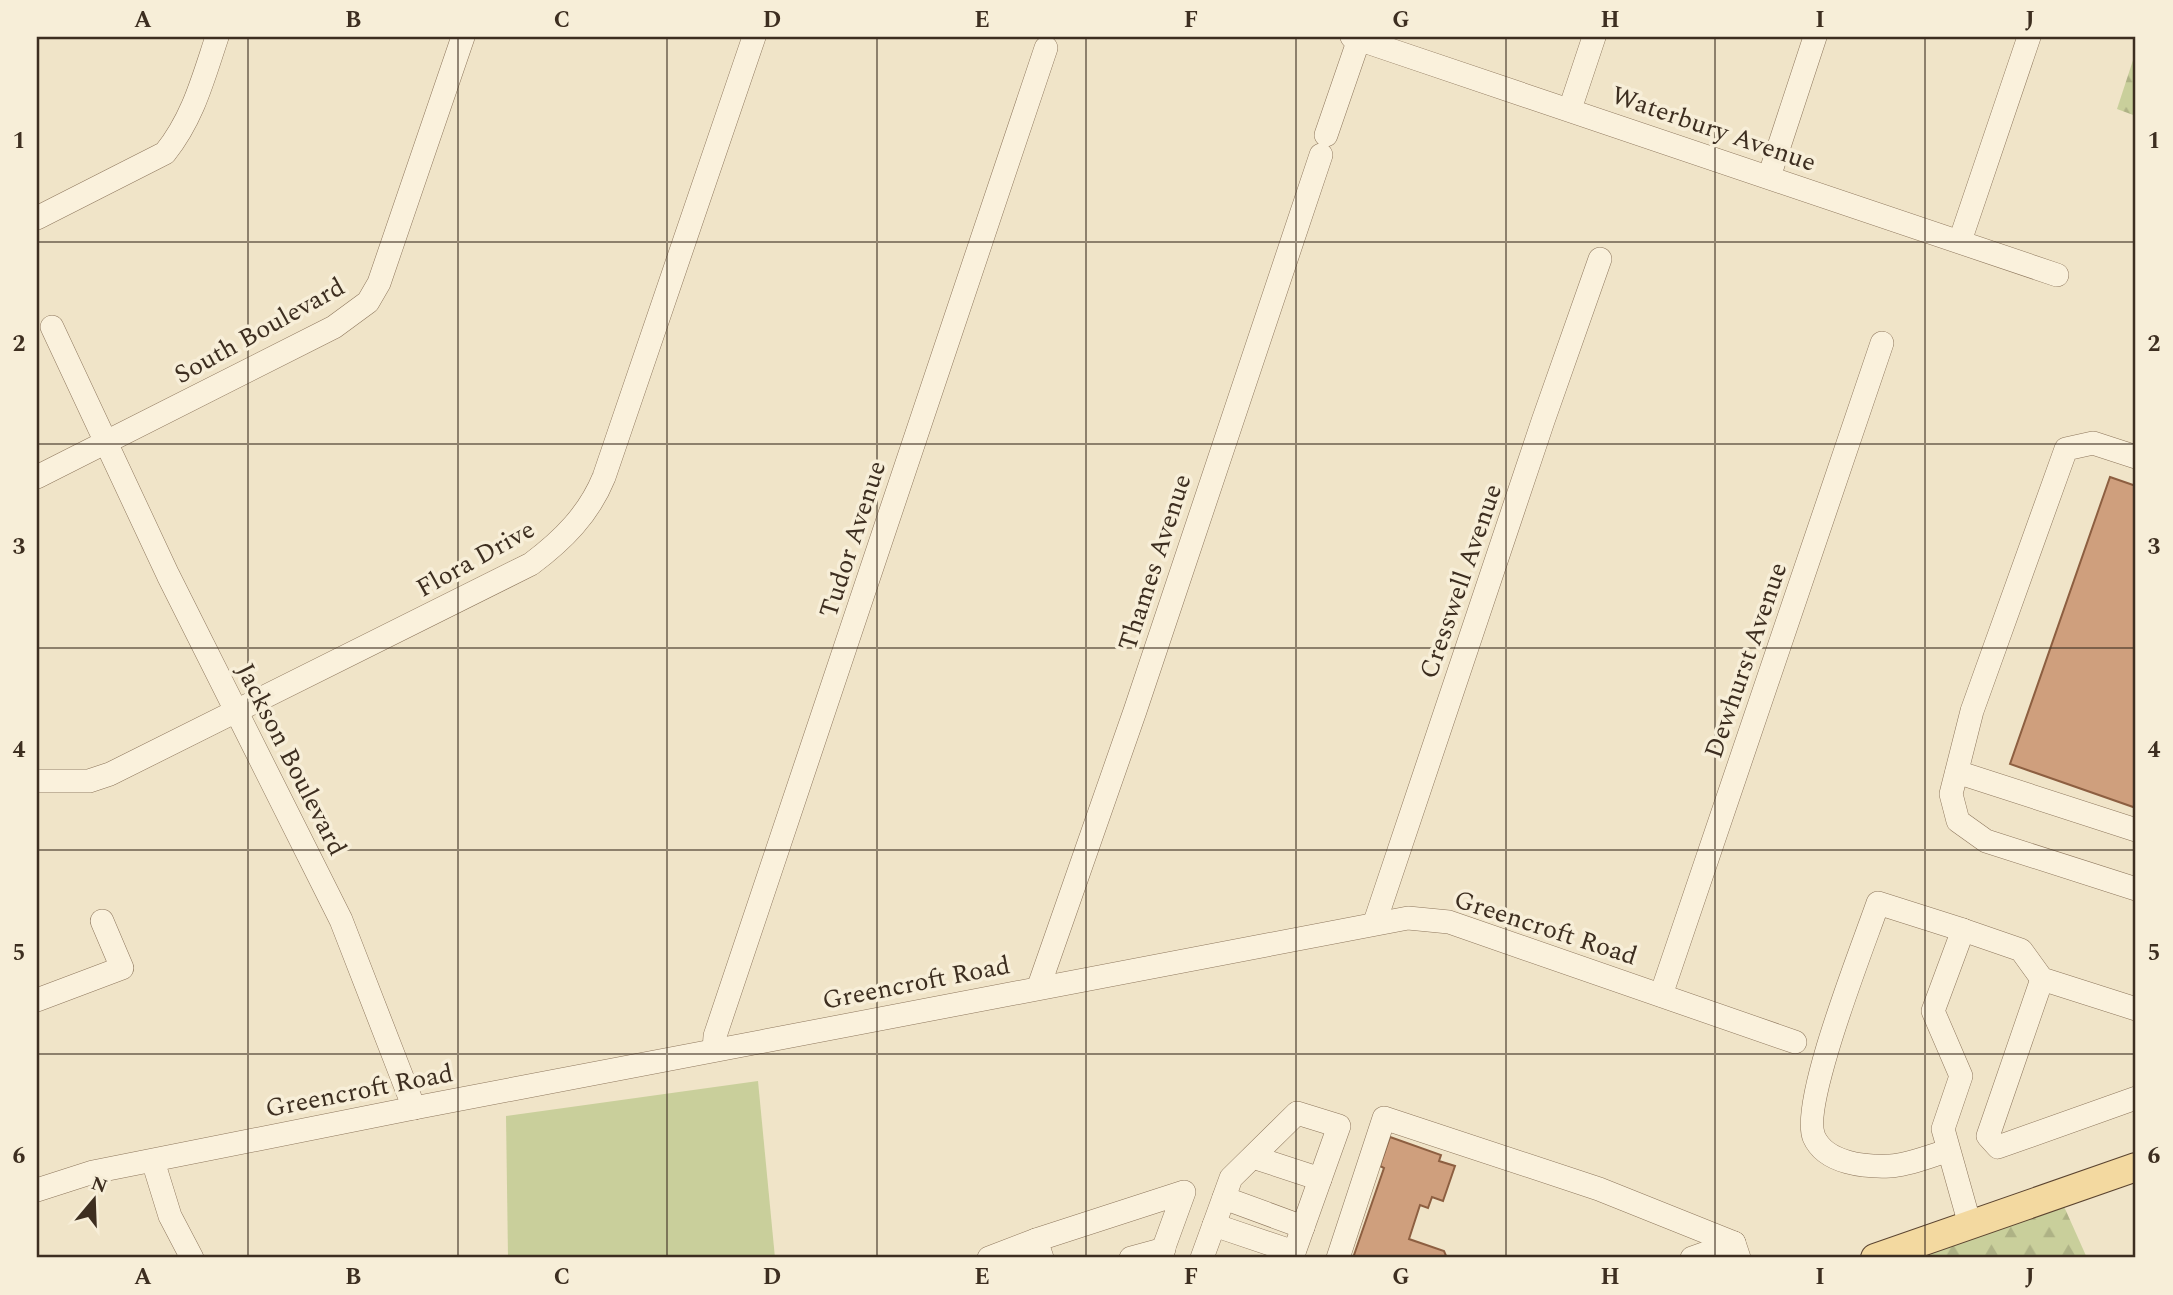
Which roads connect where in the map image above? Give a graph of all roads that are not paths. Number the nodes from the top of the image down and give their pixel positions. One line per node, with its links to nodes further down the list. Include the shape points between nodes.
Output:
1 (217, 37): 11 (street, via 190,117 165,153)
2 (463, 37): 17 (street, South Boulevard, via 379,283 368,302 334,327)
3 (754, 37): 20 (street, Flora Drive, via 604,477 585,513 531,564)
4 (1594, 37): 9 (street)
5 (1815, 37): 10 (street)
6 (2029, 37): 12 (street)
7 (1362, 39): 9 (street, Waterbury Avenue); 29 (street, Thames Avenue)
8 (1046, 48): 34 (street, Tudor Avenue)
9 (1570, 109): 10 (street, Waterbury Avenue)
10 (1769, 177): 12 (street, Waterbury Avenue)
11 (37, 218)
12 (1960, 240): 14 (street, Waterbury Avenue)
13 (1601, 259): 26 (street, Cresswell Avenue)
14 (2057, 275)
15 (51, 327): 17 (street, Jackson Boulevard)
16 (1882, 343): 30 (street, Dewhurst Avenue)
17 (105, 443): 19 (street, South Boulevard); 20 (street, Jackson Boulevard)
18 (2136, 457): 21 (street, via 2093,443 2066,449 1972,711)
19 (37, 477)
20 (238, 712): 22 (street, Flora Drive, via 110,774 89,781); 36 (street, Jackson Boulevard, via 341,920)
21 (1956, 772): 23 (street); 24 (street, via 1951,794 1958,821 1986,841)
22 (37, 781)
23 (2136, 830)
24 (2136, 890)
25 (102, 920): 31 (street, via 122,968)
26 (1375, 922): 29 (street, Greencroft Road); 30 (street, Greencroft Road, via 1408,918 1449,922)
27 (1963, 930): 28 (street, via 2021,950); 37 (street, via 1933,1012 1961,1076 1942,1129); 37 (street, via 1878,903 1819,1074 1812,1118 1814,1137 1835,1157 1854,1164 1892,1166)
28 (2042, 979): 32 (street); 35 (street, via 1988,1136 1998,1147)
29 (1039, 986): 34 (street, Greencroft Road)
30 (1661, 995): 33 (street, Greencroft Road)
31 (37, 1000)
32 (2136, 1009)
33 (1795, 1042)
34 (714, 1050): 36 (street, Greencroft Road)
35 (2136, 1097)
36 (414, 1108): 39 (street, Greencroft Road)
37 (1947, 1152): 45 (street)
38 (1253, 1157): 41 (street); 41 (street, via 1297,1113 1339,1126); 43 (street, via 1231,1178)
39 (153, 1161): 42 (street, Greencroft Road, via 93,1172); 51 (street, via 170,1216)
40 (2136, 1167): 45 (main road)
41 (1320, 1179): 46 (street)
42 (37, 1190)
43 (1224, 1198): 44 (street); 46 (street)
44 (1214, 1225): 50 (street); 54 (street)
45 (1970, 1225): 57 (main road)
46 (1303, 1227): 50 (street)
47 (1039, 1249): 49 (street, via 1184,1192); 52 (street)
48 (1736, 1251): 55 (street, via 1599,1189 1384,1118); 56 (street)
49 (1162, 1253): 53 (street)
50 (1293, 1255)
51 (192, 1258)
52 (989, 1258)
53 (1131, 1258)
54 (1202, 1258)
55 (1338, 1258)
56 (1692, 1258)
57 (1875, 1258)

